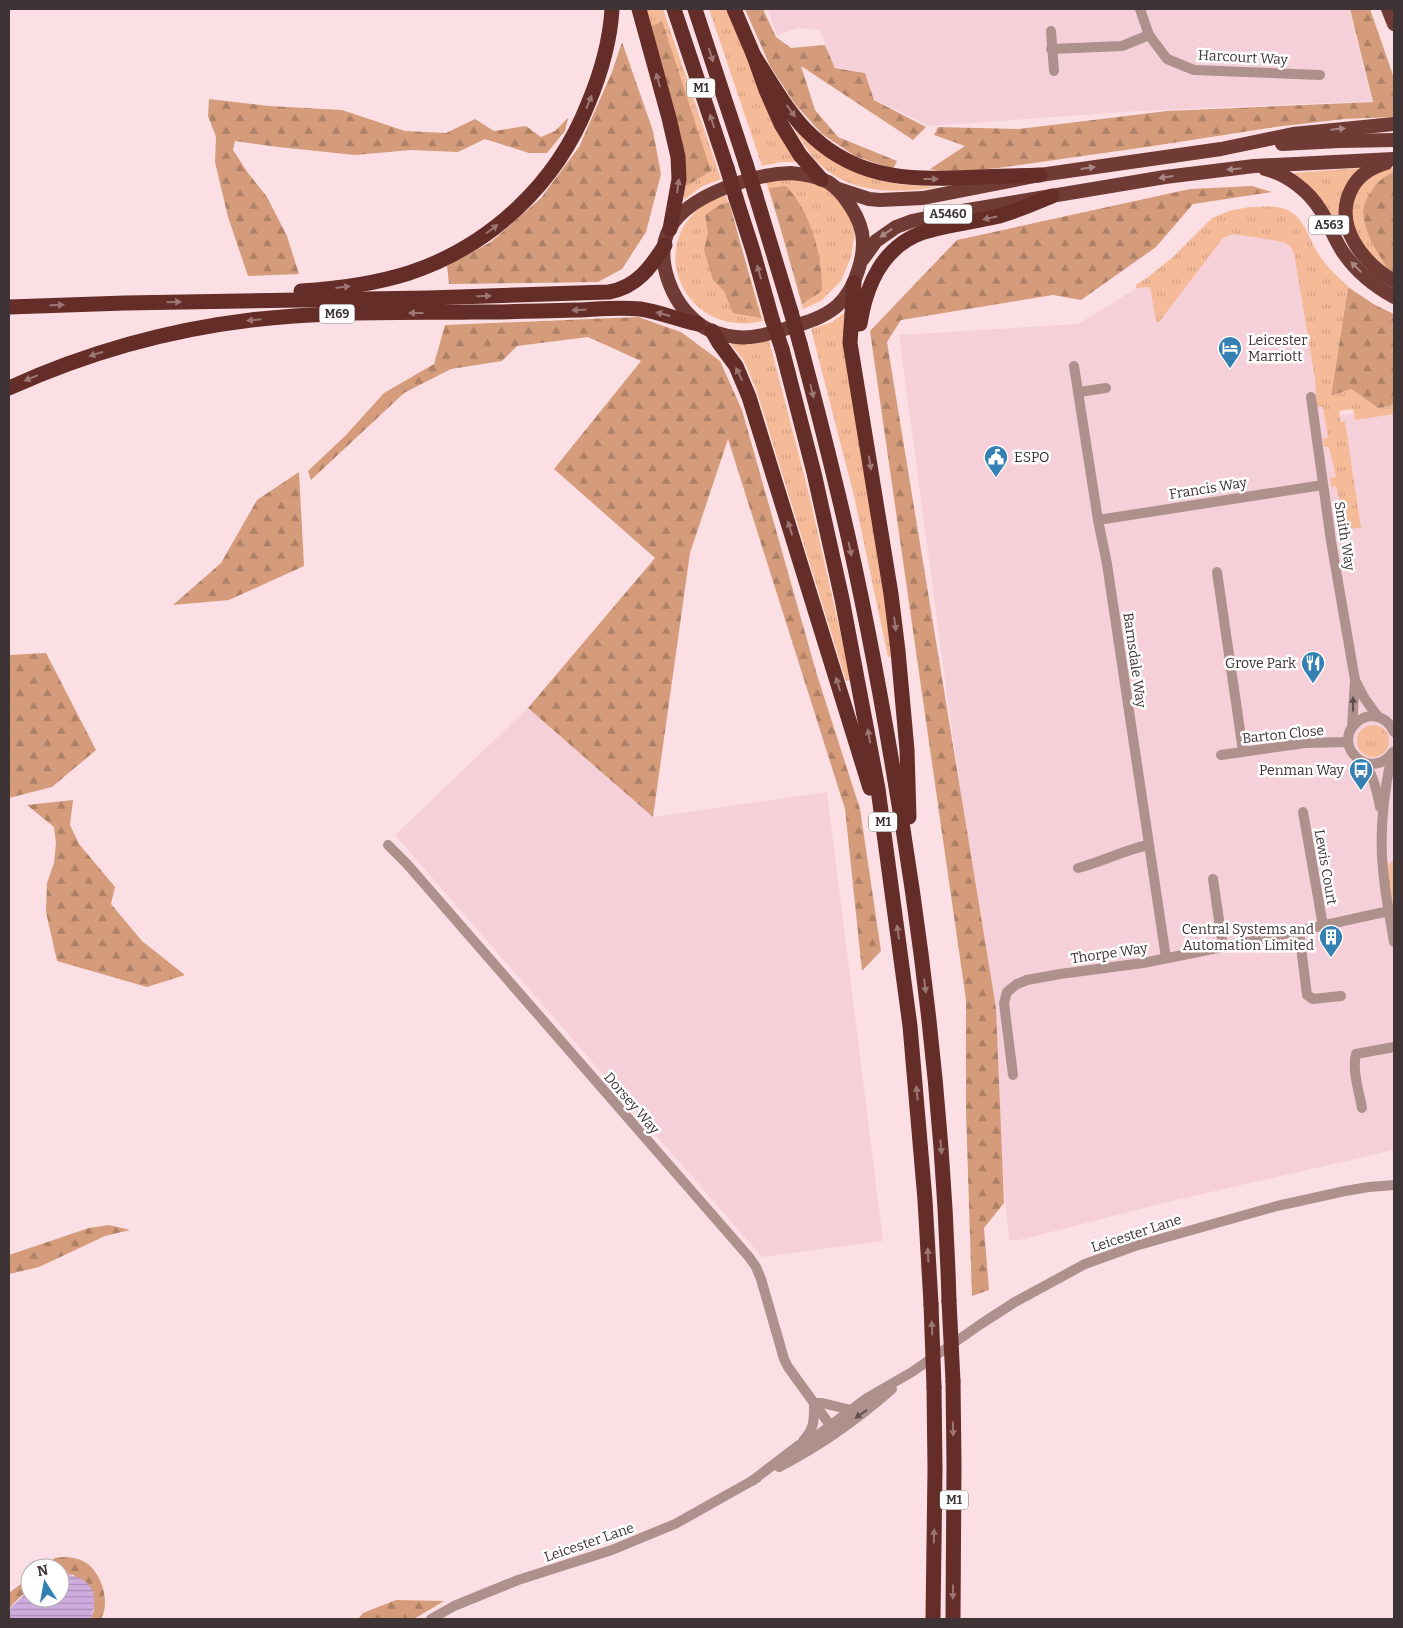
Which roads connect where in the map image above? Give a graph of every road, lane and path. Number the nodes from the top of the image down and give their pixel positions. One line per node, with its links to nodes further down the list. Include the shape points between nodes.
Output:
1 (612, 9): 30 (highway, M69, one-way to 1, via 388,279 423,268 480,238 537,189 567,148 601,74)
2 (639, 9): 24 (highway, one-way to 2, via 679,179 678,157)
3 (674, 9): 58 (highway, M1, one-way to 3, bridge, via 878,789 850,638 814,473 753,251)
4 (695, 9): 57 (highway, M1, one-way to 57, bridge, via 791,312 836,482 867,623)
5 (734, 9): 12 (highway)
6 (1140, 9): 10 (street, Harcourt Way)
7 (1388, 9): 8 (highway)
8 (1394, 24)
9 (1051, 31): 11 (street)
10 (1149, 35): 11 (street, via 1122,46); 14 (street, Harcourt Way, via 1167,59 1194,70)
11 (1051, 49): 13 (street)
12 (754, 56): 20 (highway, one-way to 20, via 812,136 838,155 866,169 920,179); 21 (highway, via 786,132 800,155)
13 (1054, 71)
14 (1320, 75)
15 (1394, 124): 17 (highway, one-way to 15, via 1292,134)
16 (1394, 140): 17 (highway, A5460)
17 (1221, 149): 20 (highway, A5460, one-way to 17)
18 (1394, 160): 19 (highway, A5460); 27 (highway, via 1370,169 1358,179 1346,205 1350,235 1360,251)
19 (1254, 166): 23 (highway, A5460, one-way to 23); 29 (highway, A563, one-way to 19, via 1369,280 1346,256 1310,196 1281,174)
20 (1040, 175): 22 (highway, A5460, via 933,197 902,200 869,199)
21 (821, 179): 22 (highway); 24 (highway, via 803,174 783,174 736,185 695,202)
22 (838, 189): 26 (highway, via 856,214 862,230 864,249)
23 (1052, 196): 26 (highway, A5460, one-way to 26, via 903,224 876,241); 38 (highway, one-way to 38, via 1004,215 923,233 902,244 885,260 869,286 860,322)
24 (670, 228): 25 (highway)
25 (665, 245): 30 (highway, M69, one-way to 25, via 609,292 637,280 650,268); 32 (highway, via 665,265 672,288 688,313)
26 (860, 264): 28 (highway)
27 (1394, 281)
28 (854, 283): 32 (highway, via 837,306 808,322 753,337 737,338); 38 (highway, via 850,343)
29 (1394, 296)
30 (225, 302): 31 (highway, M69, one-way to 30)
31 (9, 307)
32 (705, 327): 34 (highway, M69, one-way to 34, via 652,311 628,308 269,318 194,329 133,343 71,362); 58 (highway, one-way to 32, via 870,788 749,397 736,366)
33 (1074, 366): 36 (street, Barnsdale Way)
34 (9, 388)
35 (1106, 388): 36 (street)
36 (1079, 392): 40 (street, Barnsdale Way)
37 (1311, 396): 39 (street, Smith Way)
38 (863, 415): 57 (highway, one-way to 57, via 898,651 907,750)
39 (1323, 485): 40 (street, Francis Way); 42 (street, Smith Way)
40 (1098, 520): 54 (street, Barnsdale Way)
41 (1217, 572): 48 (street)
42 (1355, 680): 43 (street, Smith Way, via 1365,699); 44 (street, Smith Way, one-way to 42)
43 (1386, 720): 44 (street, via 1365,717); 45 (street, Smith Way)
44 (1352, 728): 46 (street, Smith Way)
45 (1394, 732)
46 (1348, 742): 48 (street, Barton Close, via 1305,743); 50 (street, via 1352,753)
47 (1393, 751): 50 (street, via 1380,763); 52 (street)
48 (1243, 752): 49 (street, Barton Close)
49 (1221, 755)
50 (1365, 763): 52 (street, via 1375,785)
51 (1303, 812): 60 (street, Lewis Court)
52 (1382, 816): 59 (street)
53 (388, 845): 71 (street, Dorsey Way, via 749,1257 761,1279 784,1359)
54 (1148, 845): 55 (street); 64 (street, Barnsdale Way)
55 (1078, 868)
56 (1213, 879): 63 (street)
57 (912, 885): 78 (highway, M1, one-way to 78, bridge, via 936,1094 950,1301 954,1464)
58 (893, 900): 77 (highway, M1, one-way to 58, bridge, via 936,1469 931,1304 917,1095)
59 (1388, 911): 60 (street, Thorpe Way); 62 (street)
60 (1323, 926): 61 (street, Thorpe Way)
61 (1299, 931): 63 (street, Thorpe Way); 65 (street, via 1307,995 1313,999)
62 (1394, 942)
63 (1223, 947): 64 (street, Thorpe Way)
64 (1166, 958): 67 (street, Thorpe Way, via 1027,980 1006,992 1004,1003)
65 (1341, 996)
66 (1394, 1047): 68 (street, via 1356,1054 1354,1060)
67 (1013, 1075)
68 (1362, 1108)
69 (1394, 1185): 70 (street, Leicester Lane, via 1301,1200 1173,1234 1101,1258 1015,1302)
70 (912, 1372): 72 (street, Leicester Lane); 73 (street, Leicester Lane, one-way to 73, via 873,1406)
71 (814, 1403): 72 (street); 73 (street, Dorsey Way); 74 (street, via 814,1424)
72 (851, 1410): 73 (street, Leicester Lane)
73 (833, 1429): 74 (street, Leicester Lane); 75 (street, Leicester Lane, via 805,1453)
74 (799, 1445): 75 (street, Leicester Lane)
75 (752, 1481): 76 (street, Leicester Lane, via 676,1524 612,1550 518,1580)
76 (431, 1619)
77 (933, 1619)
78 (952, 1619)

